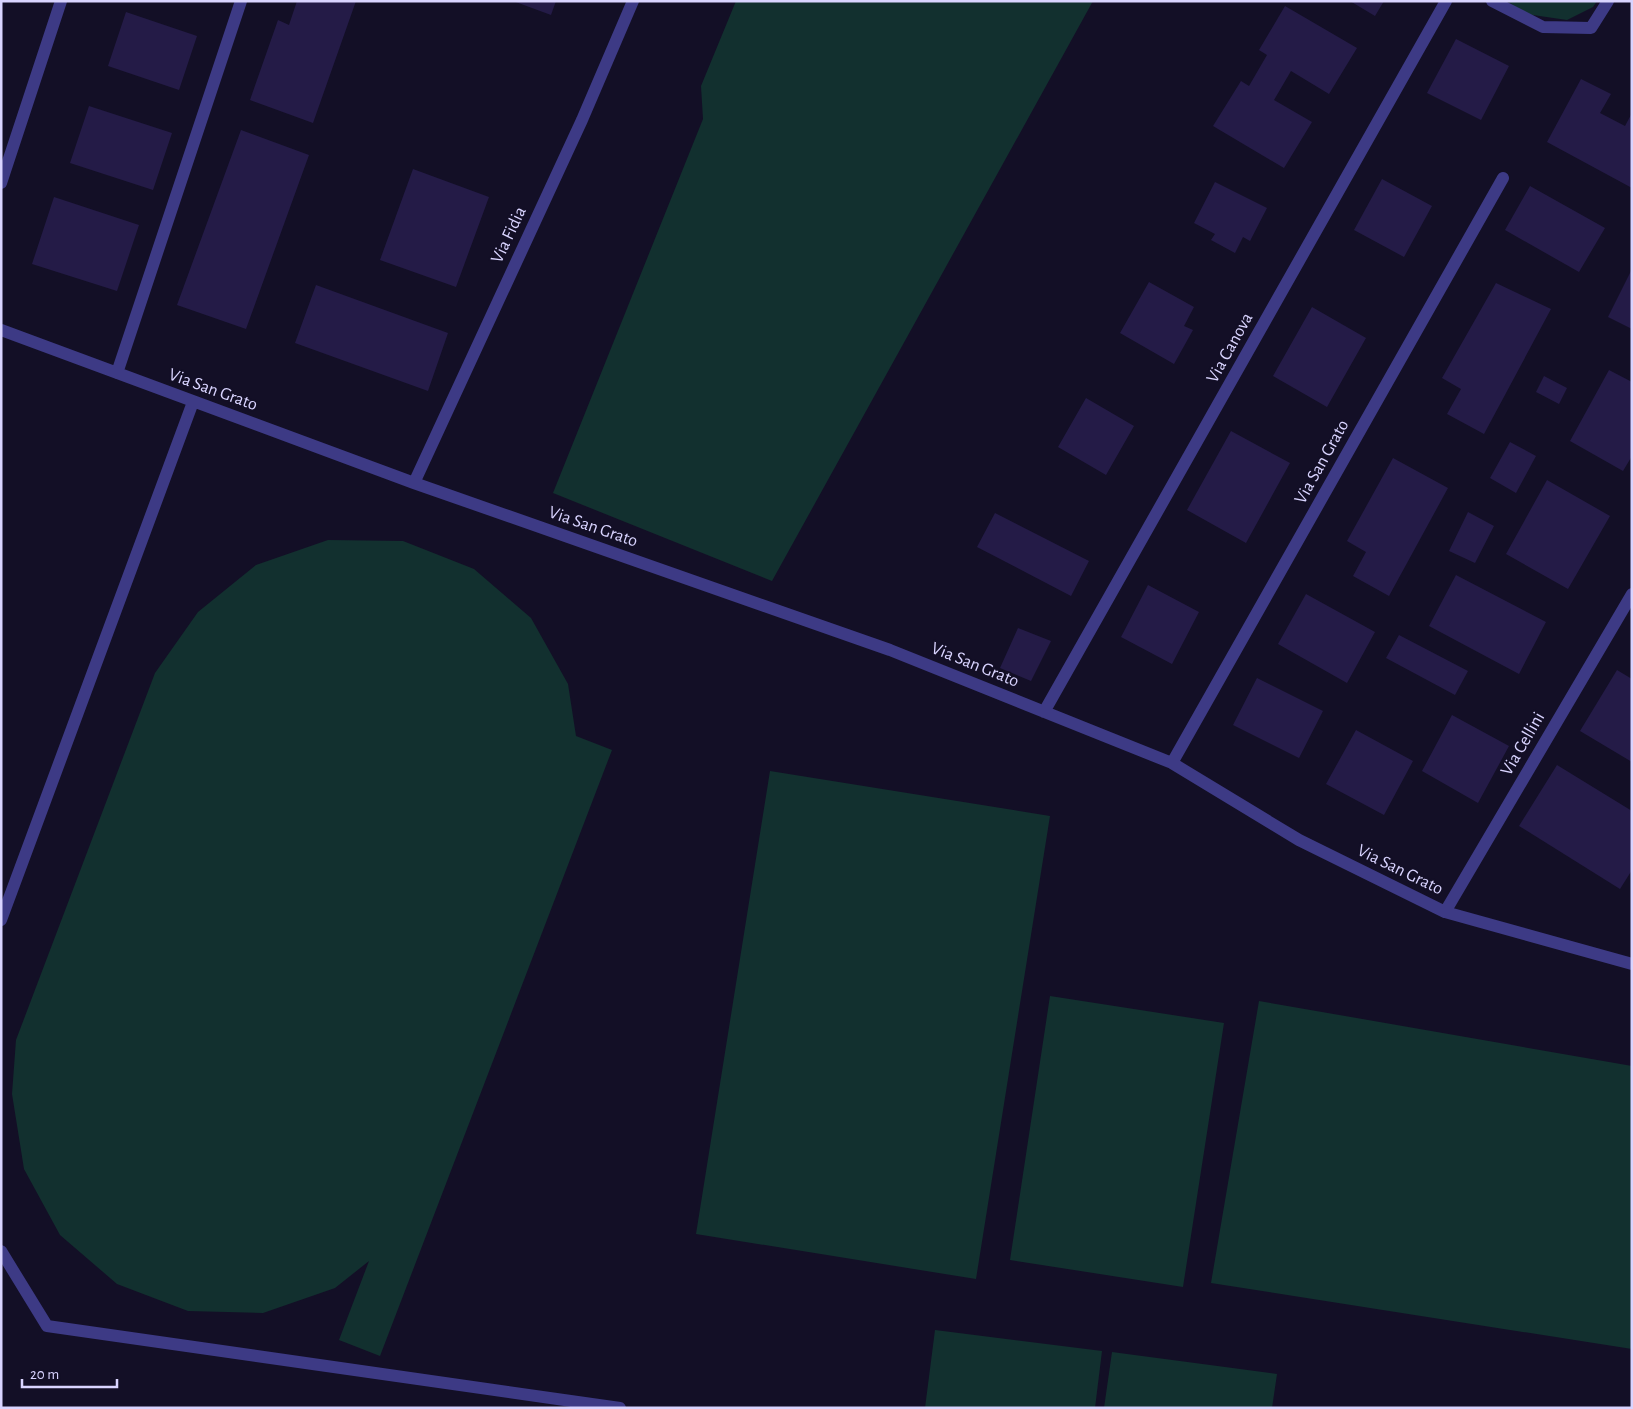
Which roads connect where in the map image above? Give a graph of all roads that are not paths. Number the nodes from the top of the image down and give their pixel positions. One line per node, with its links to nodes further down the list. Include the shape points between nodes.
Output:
1 (61, 1): 8 (street)
2 (241, 1): 10 (street)
3 (633, 1): 12 (street, Via Fidia)
4 (1446, 1): 14 (street, Via Canova)
5 (1492, 1): 6 (street, via 1542,27 1591,28)
6 (1608, 1)
7 (1503, 178): 15 (street, Via San Grato)
8 (1, 183)
9 (1, 330): 10 (street, Via San Grato)
10 (117, 373): 11 (street, Via San Grato)
11 (193, 402): 12 (street, Via San Grato); 17 (street)
12 (414, 483): 14 (street, Via San Grato, via 881,647)
13 (1632, 594): 16 (street, Via Cellini)
14 (1044, 712): 15 (street, Via San Grato)
15 (1172, 763): 16 (street, Via San Grato, via 1299,840)
16 (1445, 912): 18 (street, Via San Grato)
17 (1, 920)
18 (1632, 964)
19 (1, 1250): 20 (street, via 47,1326)
20 (620, 1408)

